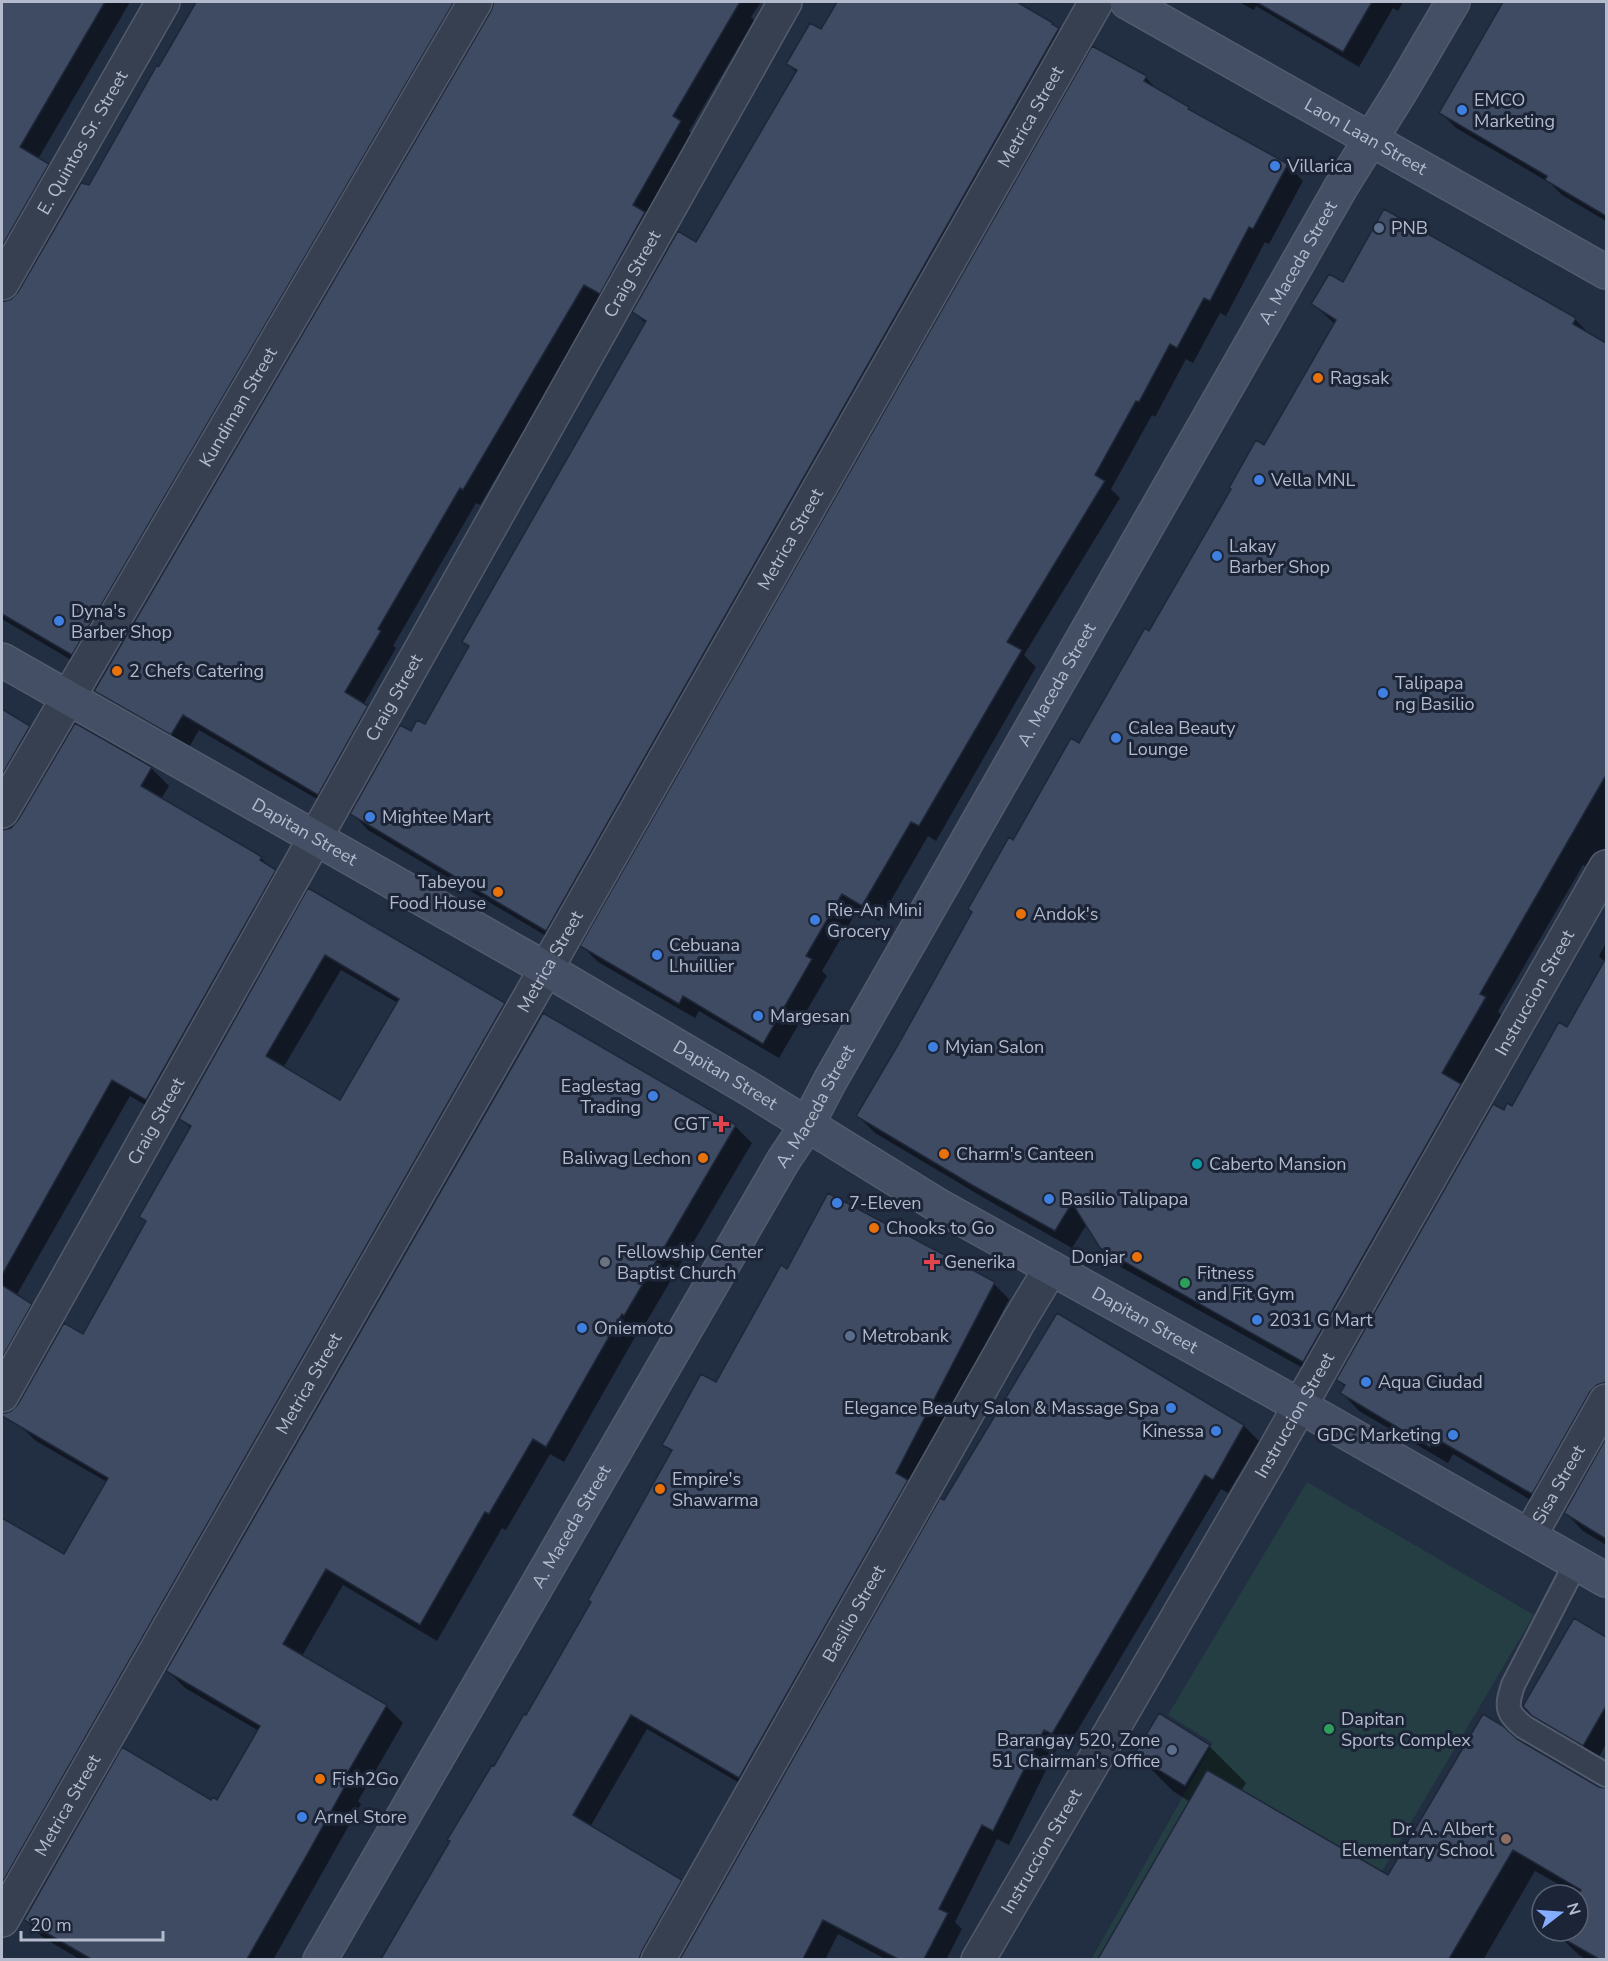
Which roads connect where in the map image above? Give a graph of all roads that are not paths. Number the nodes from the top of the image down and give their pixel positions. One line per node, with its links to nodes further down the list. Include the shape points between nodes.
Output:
1 (163, 2): 9 (street, E. Quintos Sr. Street)
2 (475, 2): 11 (street, Kundiman Street)
3 (785, 2): 13 (street, Craig Street)
4 (1096, 2): 15 (street, Metrica Street)
5 (1127, 2): 7 (main road, Laon Laan Street)
6 (1453, 2): 7 (main road, A. Maceda Street)
7 (1372, 139): 8 (main road, Laon Laan Street); 16 (main road, A. Maceda Street)
8 (1606, 272)
9 (2, 283)
10 (2, 660): 11 (main road, Dapitan Street)
11 (66, 698): 12 (street, Kundiman Street); 13 (main road, Dapitan Street)
12 (2, 811)
13 (315, 838): 15 (main road, Dapitan Street); 18 (street, Craig Street)
14 (1606, 867): 20 (street, Instruccion Street)
15 (546, 969): 16 (main road, Dapitan Street); 25 (street, Metrica Street)
16 (807, 1125): 17 (main road, Dapitan Street, via 939,1206); 26 (main road, A. Maceda Street)
17 (1051, 1268): 20 (main road, Dapitan Street); 27 (street, Basilio Street)
18 (2, 1395)
19 (1606, 1401): 21 (street, Sisa Street)
20 (1300, 1406): 21 (main road, Dapitan Street); 28 (street, Instruccion Street)
21 (1530, 1535): 22 (main road, Dapitan Street)
22 (1576, 1563): 23 (main road, Dapitan Street); 24 (lane, via 1507,1704 1512,1717 1524,1727)
23 (1606, 1580)
24 (1606, 1775)
25 (2, 1920)
26 (320, 1959)
27 (658, 1959)
28 (978, 1959)

